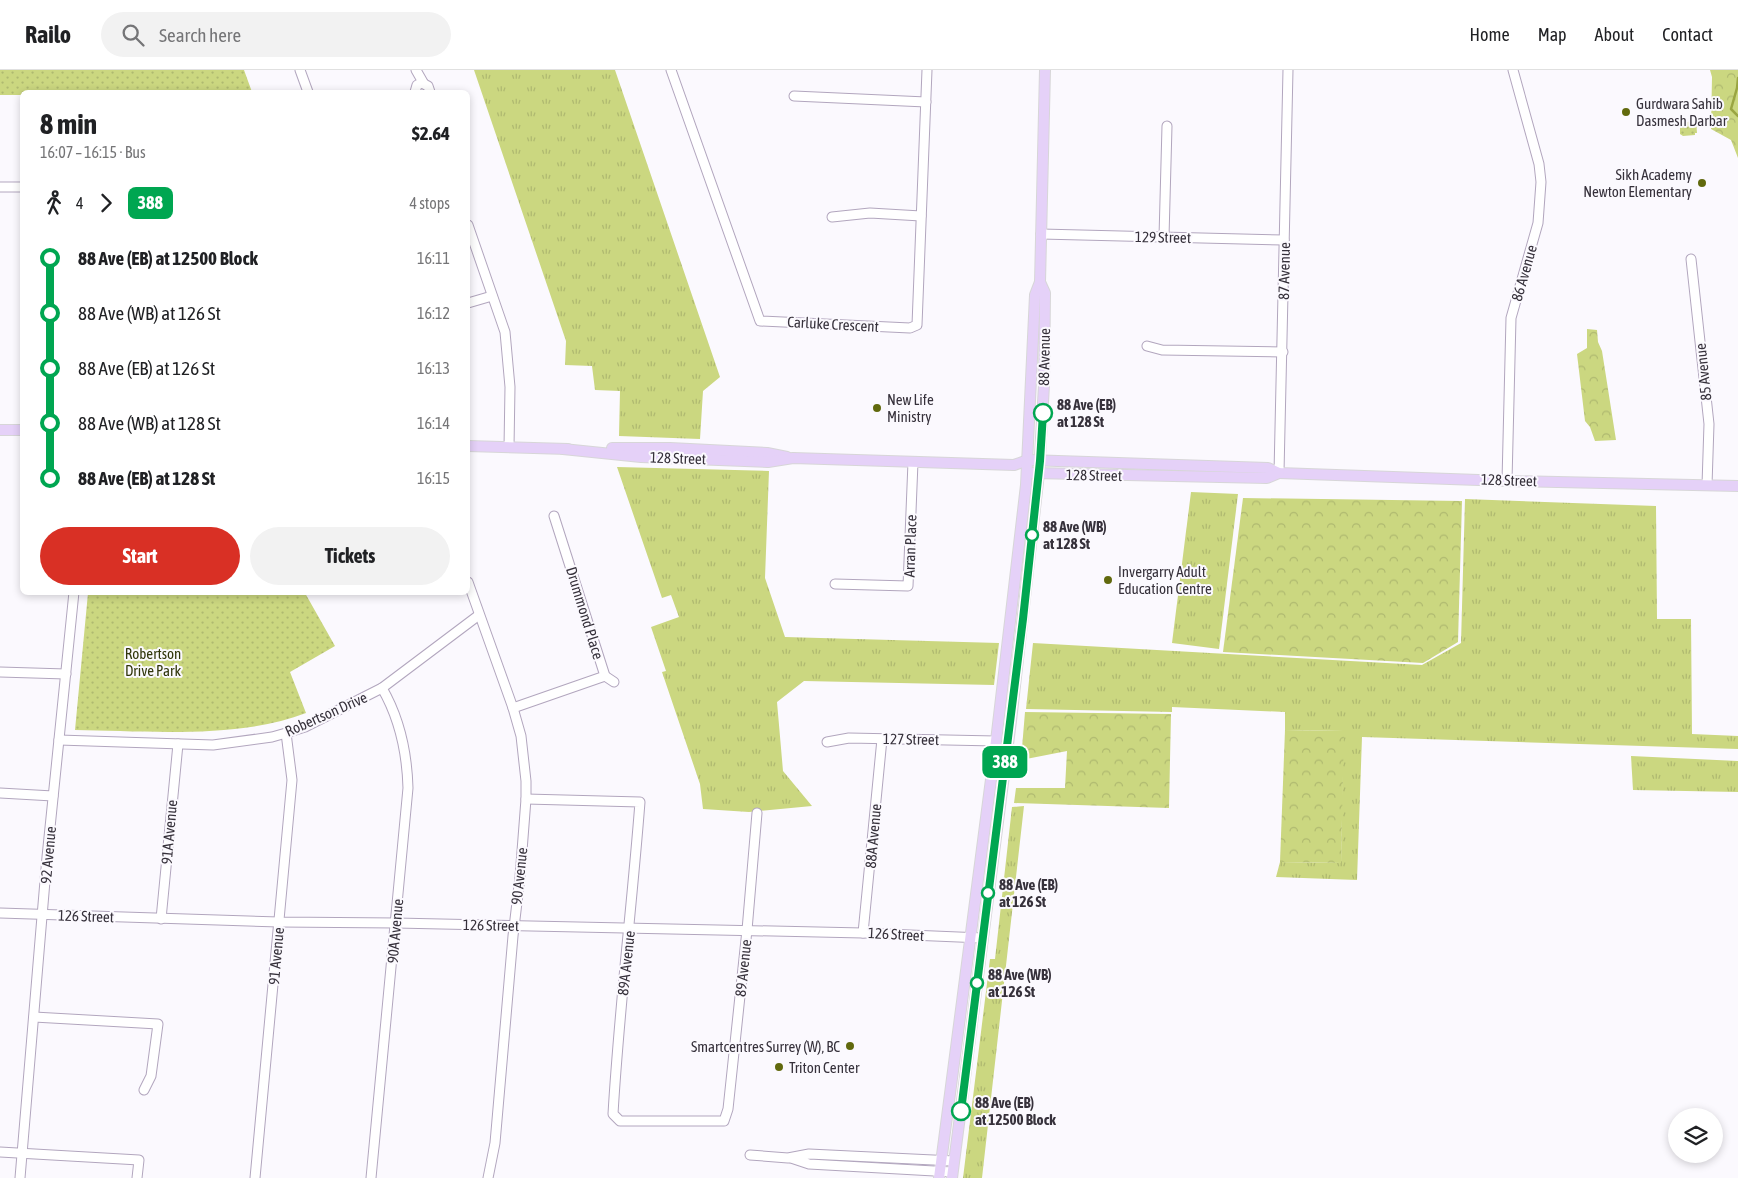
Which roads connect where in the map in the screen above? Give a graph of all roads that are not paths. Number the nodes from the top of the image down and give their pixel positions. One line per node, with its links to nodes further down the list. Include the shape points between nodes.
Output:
1 (300, 70): 9 (street)
2 (672, 70): 16 (street, Carluke Crescent, via 760,321 917,326)
3 (927, 70): 12 (street, Carluke Crescent)
4 (1045, 70): 19 (main road, 88 Avenue)
5 (1288, 70): 21 (street, 87 Avenue)
6 (1513, 70): 39 (street, 86 Avenue, via 1541,182 1538,223 1511,318)
7 (417, 72): 8 (street)
8 (419, 87): 10 (street, via 428,86)
9 (307, 90)
10 (429, 90)
11 (794, 96): 12 (street)
12 (926, 102): 16 (street, Carluke Crescent)
13 (1167, 126): 20 (street)
14 (0, 187): 15 (street)
15 (20, 187)
16 (920, 216): 17 (street, via 870,213)
17 (832, 217)
18 (470, 231): 24 (street)
19 (1041, 234): 20 (street, 129 Street); 23 (main road, 88 Avenue)
20 (1164, 237): 21 (street, 129 Street)
21 (1284, 240): 27 (street, 87 Avenue)
22 (1691, 259): 40 (street, 85 Avenue, via 1709,424)
23 (1040, 282): 32 (main road, 88 Avenue, via 1035,295); 33 (main road, 88 Avenue, via 1045,293)
24 (492, 296): 25 (street); 31 (street, via 505,332 508,356)
25 (470, 302)
26 (1147, 346): 27 (street, via 1162,350)
27 (1283, 352): 37 (street, 87 Avenue)
28 (0, 430): 29 (main road)
29 (20, 430)
30 (470, 446): 31 (main road, 128 Street)
31 (509, 447): 34 (main road, 128 Street, via 706,450 767,453 793,458)
32 (1028, 460): 33 (main road, 128 Street); 35 (main road, 128 Street); 36 (main road, 88 Avenue)
33 (1040, 461): 37 (main road, 128 Street, via 1268,468); 38 (main road, 88 Avenue)
34 (913, 462): 35 (main road, 128 Street); 43 (street, Arran Place, via 908,586)
35 (1014, 465): 36 (main road)
36 (1027, 473): 38 (main road, 128 Street); 56 (main road, 88 Avenue)
37 (1280, 473): 38 (main road, 128 Street, via 1267,478); 39 (main road, 128 Street)
38 (1039, 474): 73 (main road, 88 Avenue)
39 (1507, 480): 40 (main road, 128 Street)
40 (1708, 485): 41 (main road, 128 Street)
41 (1738, 486)
42 (554, 516): 49 (street, Drummond Place)
43 (835, 584)
44 (470, 588): 46 (street, 90 Avenue)
45 (74, 595): 48 (street, 92 Avenue)
46 (479, 615): 51 (street, Robertson Drive); 52 (street, 90 Avenue)
47 (0, 672): 48 (street)
48 (66, 674): 55 (street, 92 Avenue)
49 (605, 676): 50 (street); 52 (street, Drummond Place)
50 (614, 682)
51 (382, 688): 53 (street, Robertson Drive, via 305,728); 67 (street, 90A Avenue, via 398,724 408,769)
52 (513, 708): 61 (street, 90 Avenue, via 521,736)
53 (286, 733): 58 (street, Robertson Drive, via 233,743); 66 (street, 91 Avenue, via 292,780)
54 (882, 739): 56 (street, 127 Street); 57 (street, 127 Street, via 849,738); 71 (street, 88A Avenue)
55 (59, 740): 58 (street, Robertson Drive); 60 (street, 92 Avenue)
56 (996, 740): 72 (main road, 88 Avenue)
57 (827, 742)
58 (178, 744): 65 (street, 91A Avenue)
59 (0, 793): 60 (street)
60 (53, 796): 64 (street, 92 Avenue)
61 (526, 799): 68 (street, 90 Avenue); 69 (street, 89A Avenue, via 640,802)
62 (757, 813): 70 (street, 89 Avenue)
63 (0, 913): 64 (street, 126 Street)
64 (42, 915): 65 (street, 126 Street); 74 (street, 92 Avenue)
65 (161, 919): 66 (street, 126 Street)
66 (279, 922): 67 (street, 126 Street); 84 (street, 91 Avenue)
67 (396, 923): 68 (street, 126 Street); 85 (street, 90A Avenue)
68 (514, 925): 69 (street, 126 Street); 86 (street, 90 Avenue, via 495,1143)
69 (630, 928): 70 (street, 126 Street); 76 (street, 89A Avenue, via 613,1114 620,1121)
70 (747, 930): 71 (street, 126 Street); 76 (street, 89 Avenue, via 728,1110)
71 (863, 933): 72 (street, 126 Street)
72 (970, 937): 73 (street, 126 Street); 80 (main road, 88 Avenue)
73 (982, 938): 81 (main road, 88 Avenue)
74 (34, 1017): 75 (street, via 158,1024 151,1076); 78 (street, 92 Avenue)
75 (144, 1090)
76 (724, 1121)
77 (0, 1152): 78 (street)
78 (22, 1153): 82 (street, 92 Avenue); 83 (street, via 139,1160)
79 (750, 1155): 80 (street, via 788,1158 809,1164)
80 (940, 1169): 81 (street)
81 (953, 1170)
82 (20, 1178)
83 (137, 1178)
84 (255, 1178)
85 (371, 1178)
86 (488, 1178)

